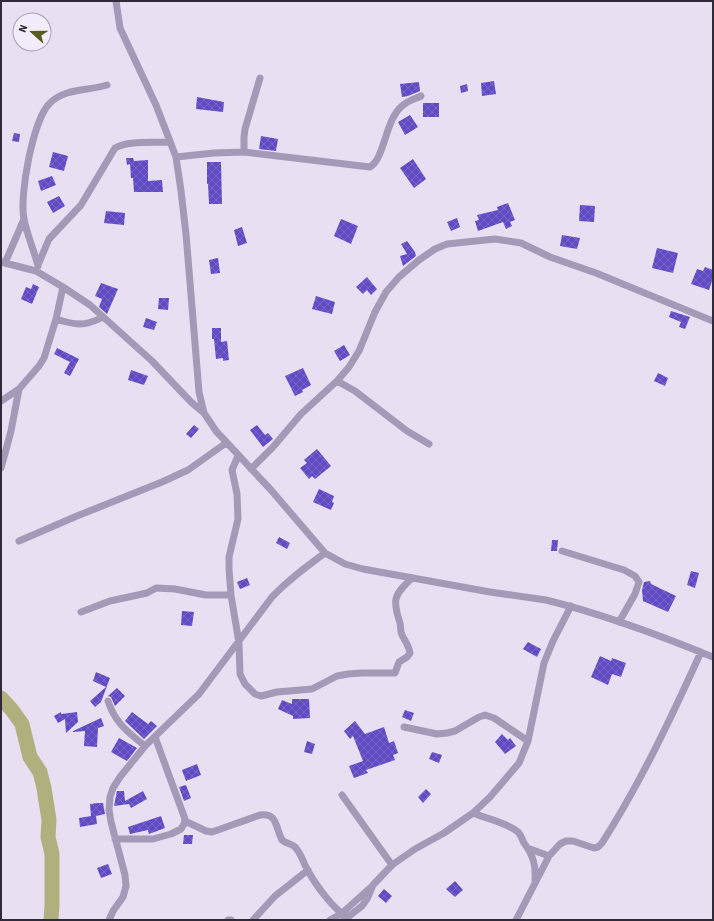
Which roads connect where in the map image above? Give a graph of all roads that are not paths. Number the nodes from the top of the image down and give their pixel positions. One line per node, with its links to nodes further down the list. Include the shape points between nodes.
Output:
1 (116, 1): 5 (street, via 120,28 156,105)
2 (260, 78): 6 (street, via 245,129)
3 (107, 85): 8 (street, via 63,94 50,102 42,114 23,191)
4 (421, 96): 6 (street, via 402,105 397,111 377,159 370,167)
5 (170, 142): 7 (street); 10 (street, via 121,144 115,148 81,204 49,239)
6 (244, 152): 7 (street)
7 (176, 157): 18 (street, via 182,191 197,372)
8 (24, 219): 9 (street); 10 (street)
9 (3, 263): 10 (street)
10 (37, 268): 11 (street)
11 (64, 287): 12 (street); 13 (street)
12 (103, 317): 13 (street, via 79,325); 18 (street)
13 (56, 319): 16 (street, via 44,358)
14 (713, 321): 15 (street, via 550,257 521,243 495,239 447,244 419,260 386,292 359,351)
15 (337, 381): 20 (street); 24 (street, via 305,410)
16 (19, 389): 17 (street); 21 (street)
17 (1, 401)
18 (204, 413): 19 (street)
19 (226, 443): 22 (street); 25 (street, via 188,470)
20 (429, 444)
21 (3, 453): 23 (street)
22 (238, 456): 24 (street); 29 (street, via 232,470 238,519 229,557)
23 (1, 468)
24 (251, 469): 27 (street)
25 (19, 541)
26 (562, 551): 32 (street, via 624,570 635,576 639,582 635,594)
27 (325, 553): 28 (street, via 345,564); 33 (street, via 283,585)
28 (412, 578): 30 (street); 33 (street, via 397,592 396,599 400,630 410,653 399,662 393,674 348,674 337,676 312,689 261,696 249,689 240,674)
29 (231, 596): 31 (street, via 156,588 147,593 110,601); 33 (street)
30 (571, 606): 32 (street); 39 (street, via 544,663)
31 (81, 612)
32 (619, 622): 34 (street)
33 (239, 643): 38 (street, via 199,694)
34 (701, 652): 35 (street); 46 (street, via 654,752 602,843 594,848 573,841 566,842 560,844)
35 (713, 657)
36 (108, 701): 40 (street, via 119,724)
37 (404, 727): 39 (street, via 437,734 447,733 485,715 494,718)
38 (154, 737): 40 (street); 43 (street)
39 (528, 741): 42 (street, via 519,762)
40 (146, 746): 44 (street, via 120,777 110,797 109,810)
41 (342, 795): 47 (street)
42 (473, 813): 45 (street, via 513,829); 47 (street)
43 (185, 821): 44 (street, via 182,829 153,839); 48 (street, via 212,832 260,815 270,815 274,818 282,840 296,848)
44 (115, 839): 51 (street, via 126,886 123,897)
45 (530, 850): 46 (street); 49 (street)
46 (549, 856): 49 (street)
47 (392, 865): 50 (street, via 373,885 362,906)
48 (308, 870): 50 (street, via 335,909); 54 (street, via 276,896)
49 (535, 882): 56 (street)
50 (344, 917): 55 (street)
51 (109, 920)
52 (228, 920): 53 (street)
53 (231, 920)
54 (253, 920)
55 (330, 920)
56 (516, 920)

